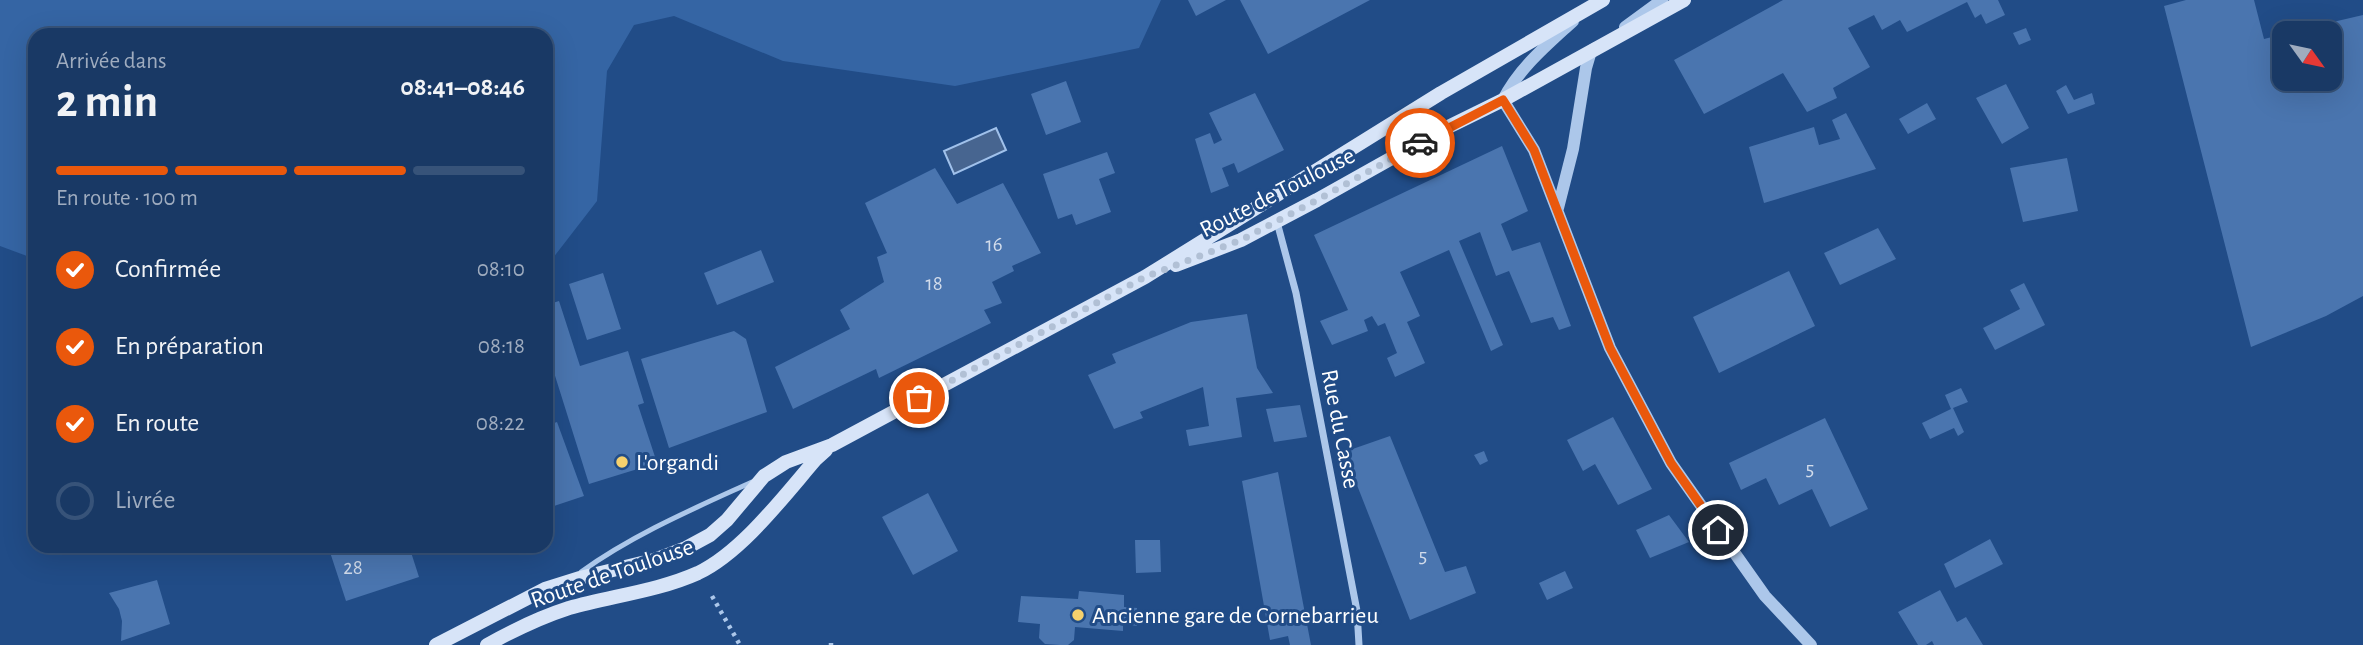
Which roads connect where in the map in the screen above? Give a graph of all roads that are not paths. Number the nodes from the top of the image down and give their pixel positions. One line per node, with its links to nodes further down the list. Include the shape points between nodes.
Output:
1 (1603, 0): 4 (main road, Route de Toulouse)
2 (1662, 0): 5 (street)
3 (1684, 0): 5 (main road, Route de Toulouse)
4 (1583, 12): 6 (street, via 1522,69); 9 (main road, Route de Toulouse, via 1441,93)
5 (1591, 51): 6 (main road, Route de Toulouse); 7 (street)
6 (1503, 100): 7 (street, via 1534,150); 8 (main road, Route de Toulouse)
7 (1558, 209): 16 (street, via 1610,348 1671,463 1765,596)
8 (1277, 221): 9 (main road, Route de Toulouse); 15 (street, Rue du Casse, via 1296,293 1357,611)
9 (1145, 277): 10 (main road, Route de Toulouse)
10 (832, 445): 11 (main road, Route de Toulouse, via 786,462); 14 (main road, Route de Toulouse, via 732,551 698,572 567,609)
11 (764, 477): 12 (lane, via 670,519); 12 (main road, Route de Toulouse, via 727,520 686,548 654,561)
12 (567, 582): 13 (main road, Route de Toulouse)
13 (436, 645)
14 (486, 645)
15 (1359, 645)
16 (1811, 645)

